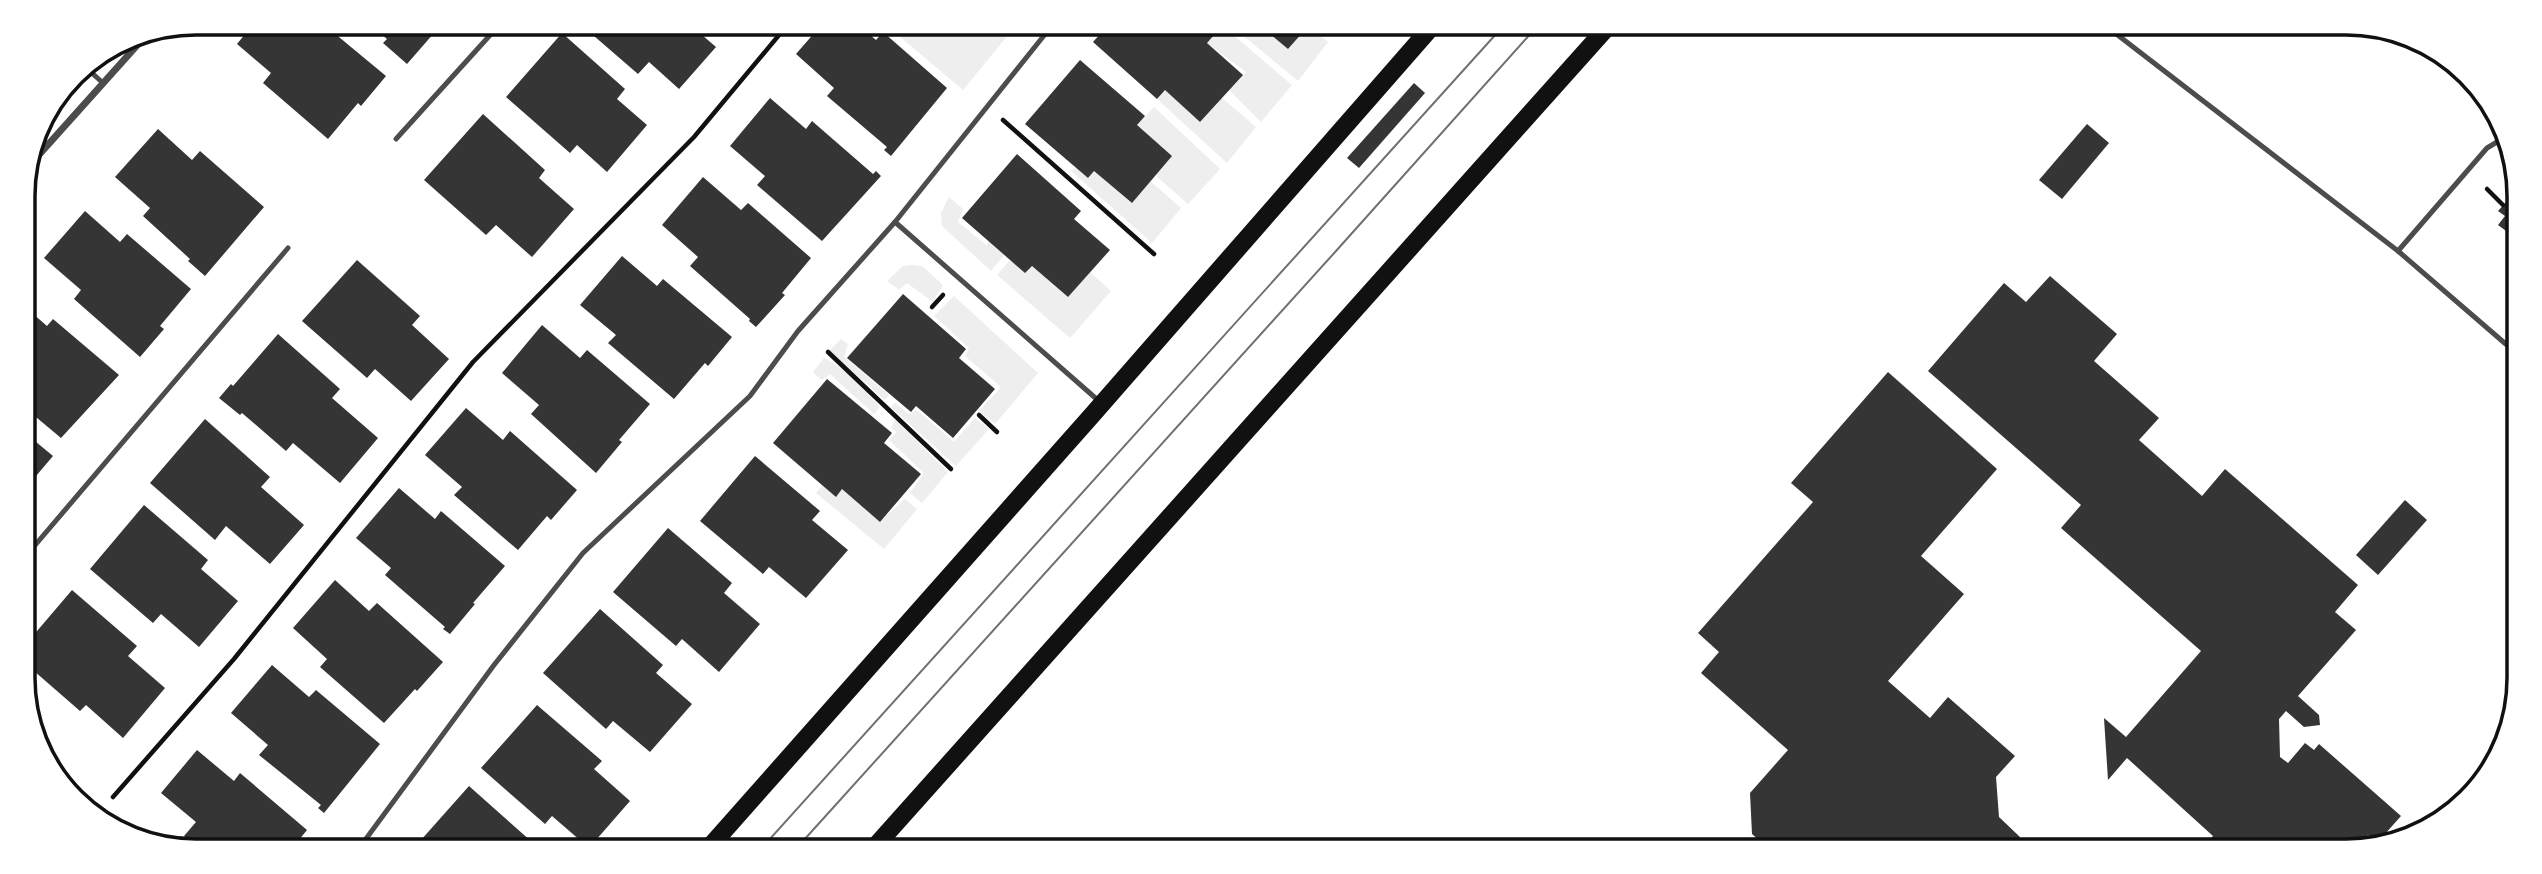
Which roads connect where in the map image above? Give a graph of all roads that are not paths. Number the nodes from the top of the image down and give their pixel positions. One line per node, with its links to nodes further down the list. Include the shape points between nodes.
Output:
1 (490, 35): 9 (lane)
2 (1044, 35): 12 (lane)
3 (1425, 35): 16 (main road)
4 (1600, 35): 20 (main road)
5 (2118, 35): 14 (lane)
6 (135, 48): 8 (street)
7 (92, 73): 8 (lane)
8 (103, 83): 11 (street)
9 (396, 139)
10 (2497, 142): 14 (lane)
11 (40, 153)
12 (895, 222): 16 (lane); 18 (lane, via 799,331 750,396 583,552)
13 (288, 248): 17 (lane)
14 (2398, 251): 15 (lane)
15 (2507, 345)
16 (1102, 404): 19 (main road)
17 (35, 545)
18 (365, 839)
19 (717, 839)
20 (882, 839)

